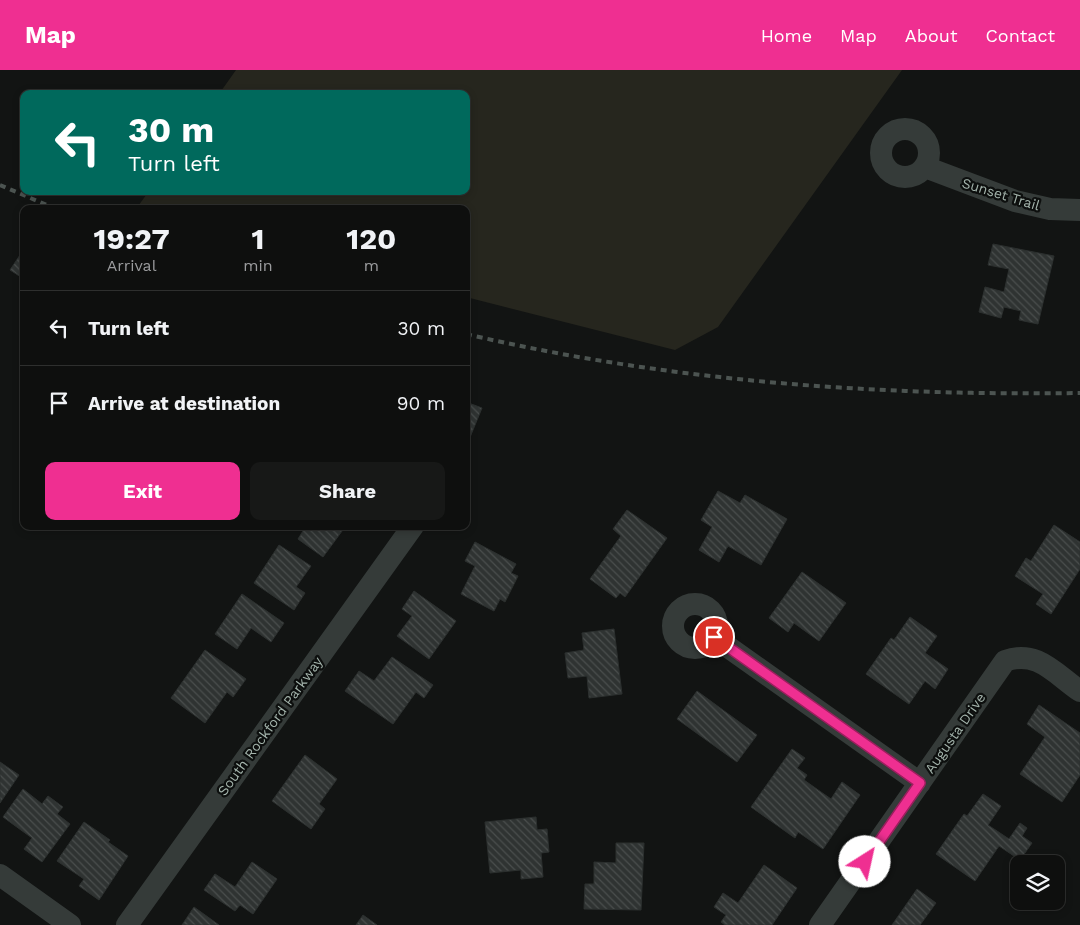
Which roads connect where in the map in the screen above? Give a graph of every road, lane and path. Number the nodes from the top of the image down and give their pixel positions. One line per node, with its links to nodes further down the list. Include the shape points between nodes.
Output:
1 (925, 167): 2 (street, Sunset Trail, via 1015,201 1050,209)
2 (1080, 210)
3 (410, 530): 9 (street, South Rockford Parkway)
4 (714, 637): 6 (street)
5 (1079, 687): 6 (street, Augusta Drive, via 1028,657 1005,660)
6 (920, 783): 10 (street, Augusta Drive)
7 (0, 875): 8 (street)
8 (70, 925)
9 (127, 925)
10 (820, 925)

